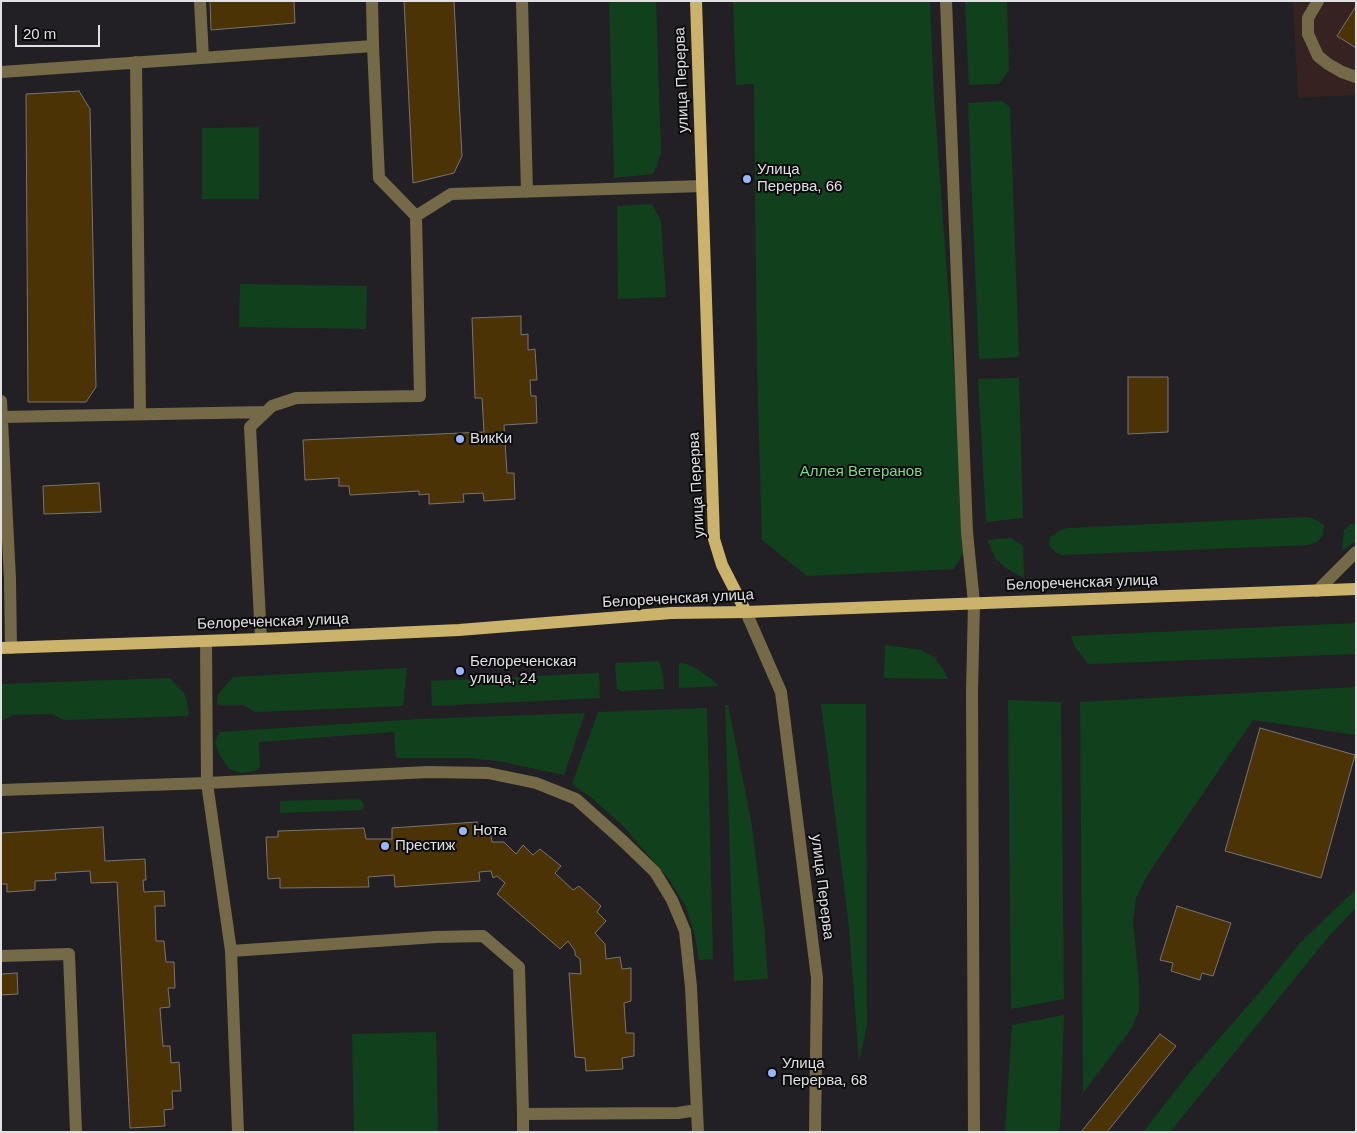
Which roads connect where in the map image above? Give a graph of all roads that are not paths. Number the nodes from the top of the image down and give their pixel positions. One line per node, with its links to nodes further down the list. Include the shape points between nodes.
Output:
1 (200, 1): 8 (street)
2 (372, 1): 7 (street)
3 (522, 1): 13 (street)
4 (696, 1): 12 (main road, улица Перерва)
5 (946, 1): 23 (street, via 968,532)
6 (1318, 1): 11 (street, via 1308,18 1308,34 1318,56)
7 (373, 46): 8 (street); 14 (street, via 380,178)
8 (203, 58): 9 (street)
9 (136, 62): 10 (street); 17 (street)
10 (1, 72)
11 (1356, 77)
12 (702, 186): 13 (street); 24 (main road, улица Перерва, via 714,539 722,564)
13 (527, 192): 14 (street, via 450,194)
14 (416, 216): 16 (street, via 420,396 296,398 272,406)
15 (1, 401): 18 (street)
16 (265, 412): 17 (street); 25 (street, via 250,427)
17 (140, 414): 18 (street)
18 (2, 417): 19 (street)
19 (3, 459): 27 (street, via 10,580)
20 (1356, 552): 22 (street)
21 (1356, 589): 22 (main road, Белореченская улица)
22 (1317, 591): 23 (main road, Белореченская улица)
23 (974, 603): 24 (main road, Белореченская улица); 39 (street)
24 (746, 612): 25 (main road, Белореченская улица, via 671,613 459,630); 38 (street, улица Перерва, via 781,692 817,978)
25 (260, 639): 26 (main road, Белореченская улица)
26 (206, 641): 27 (main road, Белореченская улица); 28 (street)
27 (6, 648)
28 (207, 783): 29 (street); 30 (street); 32 (street, via 428,772 488,773 536,782 576,799 654,872 686,930)
29 (1, 790)
30 (231, 951): 33 (street, via 483,936 519,967); 35 (street)
31 (1, 956): 34 (street, via 69,954)
32 (697, 1110): 33 (street, via 678,1113); 37 (street)
33 (523, 1114): 36 (street)
34 (76, 1132)
35 (238, 1132)
36 (523, 1132)
37 (698, 1132)
38 (815, 1132)
39 (974, 1132)

